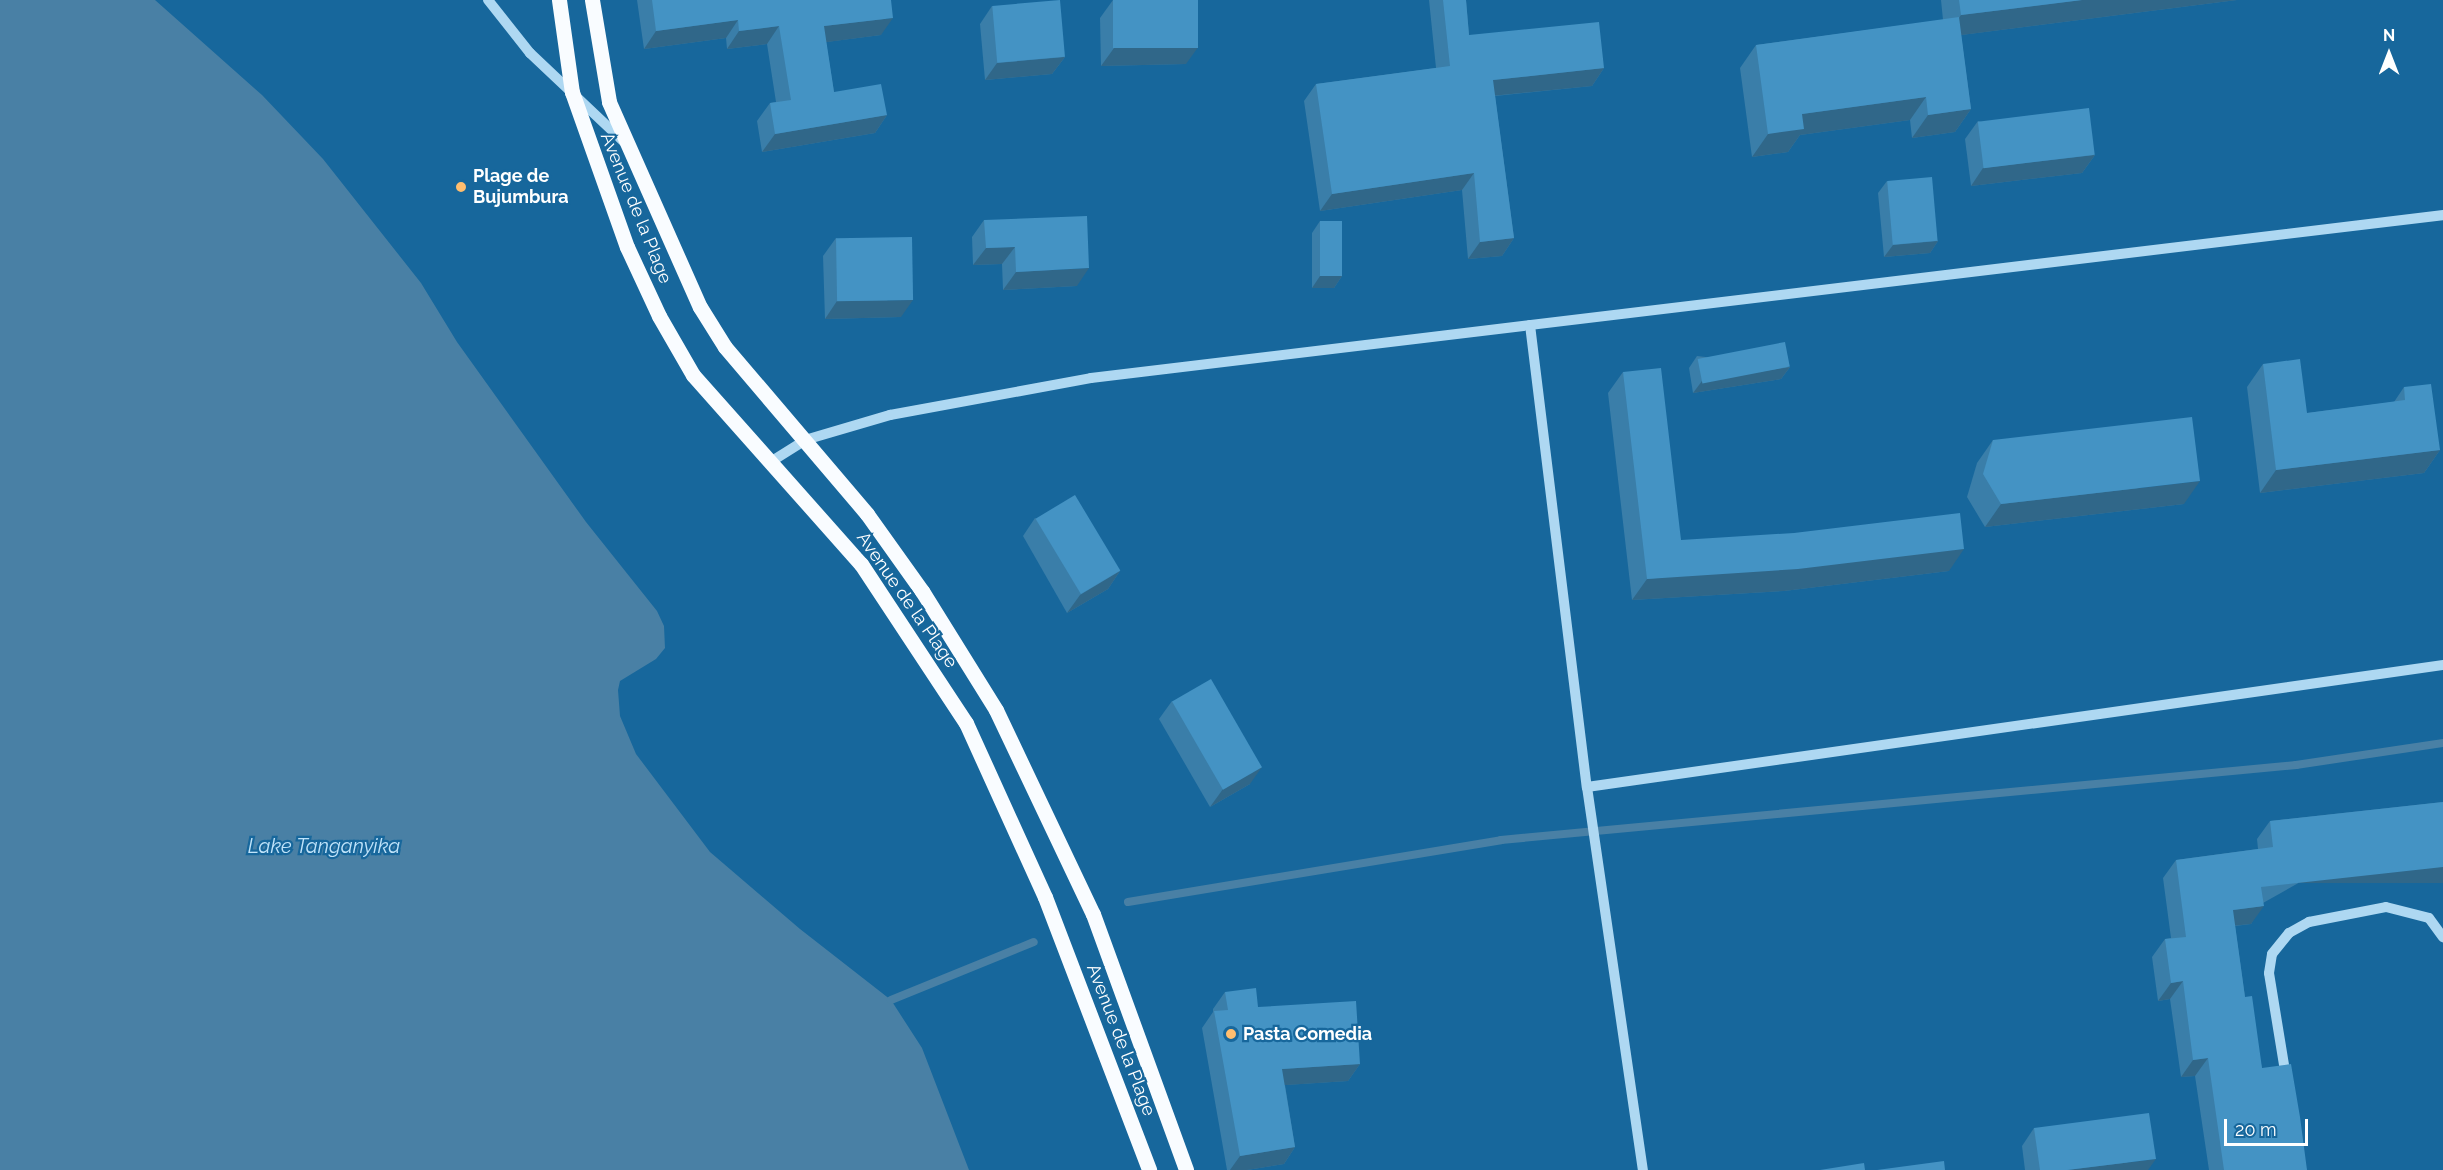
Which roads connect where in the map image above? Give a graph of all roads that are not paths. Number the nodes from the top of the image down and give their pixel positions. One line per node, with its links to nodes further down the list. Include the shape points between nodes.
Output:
1 (488, 0): 4 (street, Avenue de la Plage, via 530,53)
2 (559, 0): 4 (main road, Avenue de la Plage)
3 (592, 0): 5 (main road, Avenue de la Plage, via 603,77)
4 (572, 92): 5 (street, Avenue de la Plage); 9 (main road, Avenue de la Plage, via 627,247 659,316 693,375)
5 (628, 145): 8 (main road, Avenue de la Plage, via 700,307 725,347)
6 (2443, 215): 7 (street)
7 (1530, 325): 8 (street, via 1338,345 1091,378 890,415); 11 (street)
8 (805, 440): 9 (street); 15 (main road, Avenue de la Plage, via 867,514 915,581 996,710 1093,914)
9 (772, 461): 14 (main road, Avenue de la Plage, via 861,564 966,723 1045,897)
10 (2443, 665): 11 (street)
11 (1587, 787): 16 (street)
12 (2443, 937): 13 (street, via 2429,918 2386,907 2309,922 2289,933 2272,954 2269,973)
13 (2288, 1089)
14 (1149, 1170)
15 (1186, 1170)
16 (1643, 1170)

